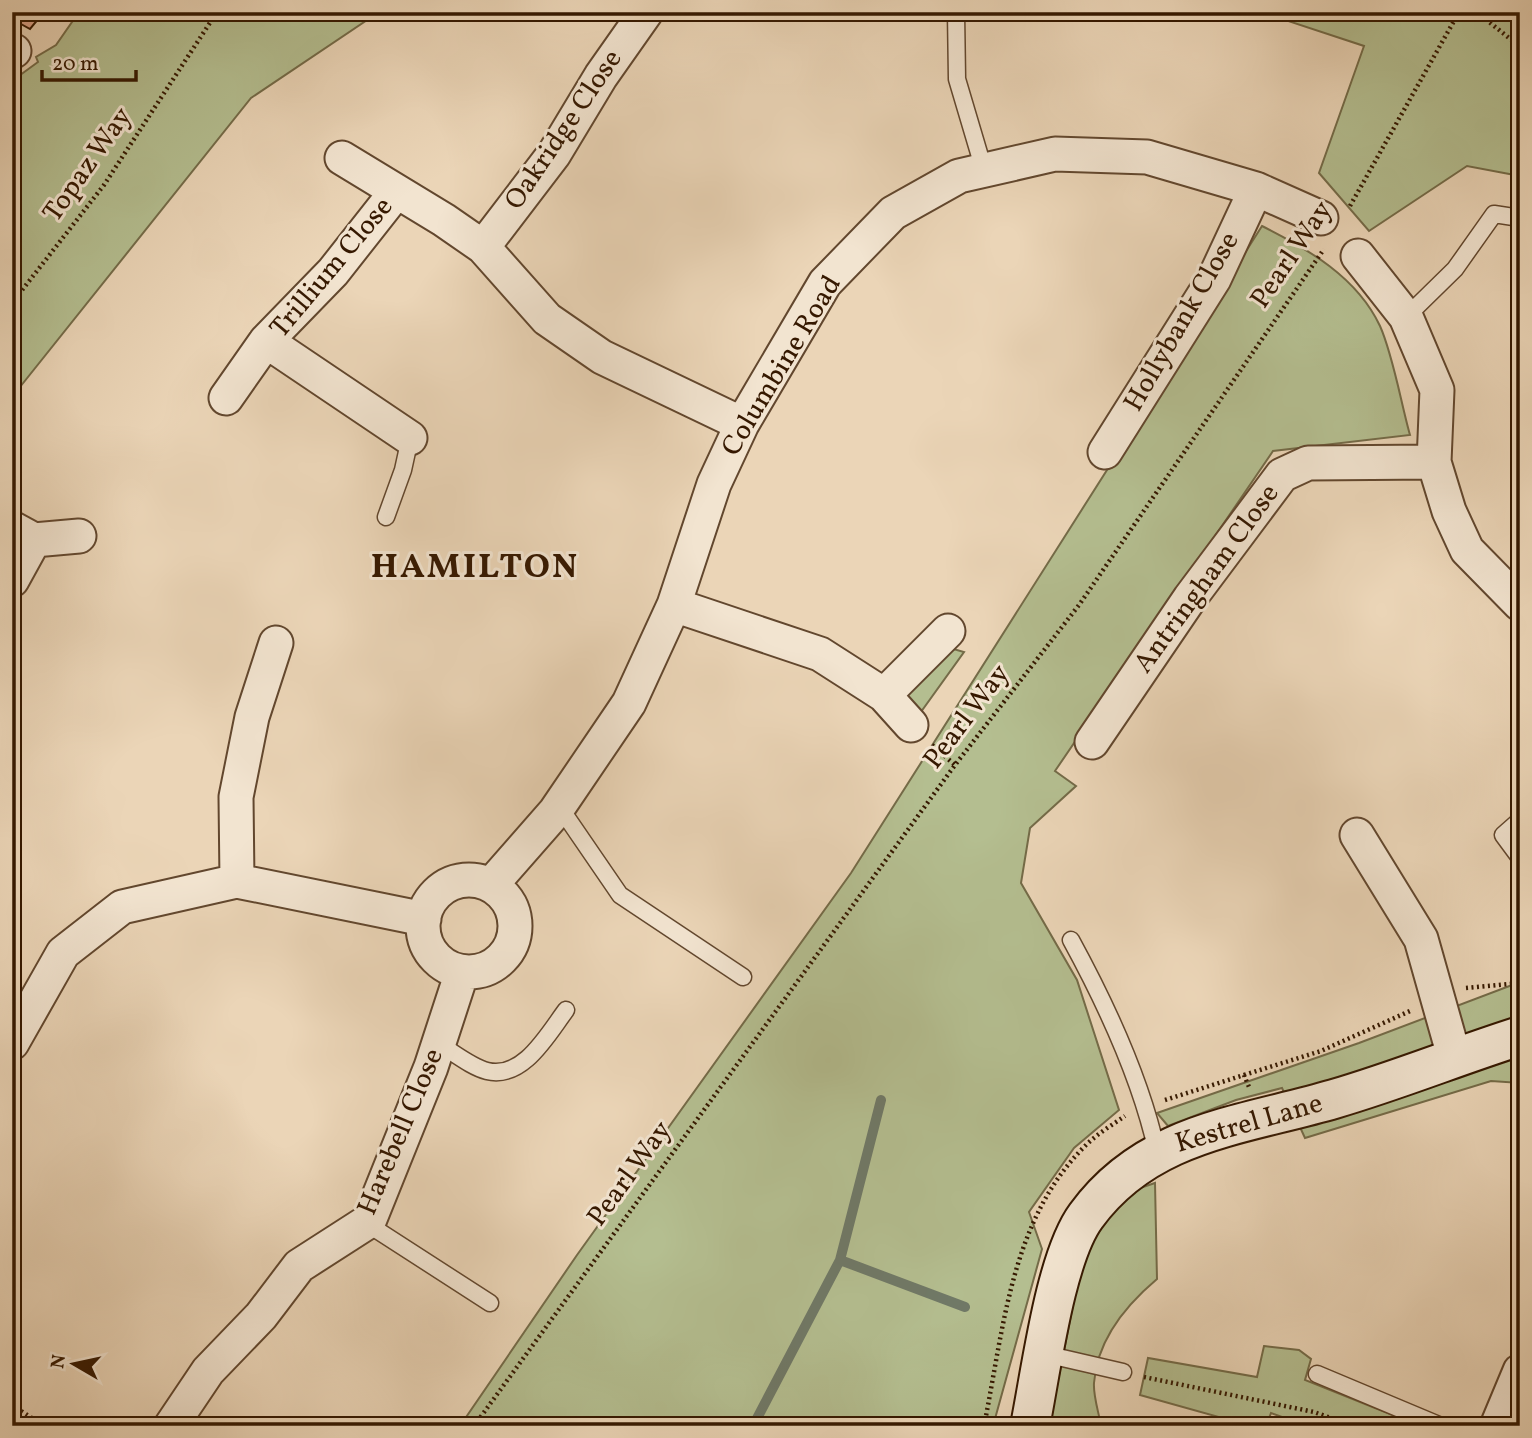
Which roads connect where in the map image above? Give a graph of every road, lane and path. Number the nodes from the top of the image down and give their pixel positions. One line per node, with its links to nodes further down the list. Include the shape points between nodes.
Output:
1 (217, 12): 15 (path, Topaz Way, via 104,184)
2 (956, 12): 8 (lane, via 957,79)
3 (1459, 12): 12 (path, Pearl Way)
4 (1477, 12): 6 (path)
5 (636, 17): 13 (street, Oakridge Close, via 554,154)
6 (1520, 47)
7 (342, 158): 10 (street)
8 (984, 170): 9 (street, Columbine Road, via 1055,154 1147,158); 19 (street, Columbine Road, via 958,176 893,213 825,283)
9 (1256, 189): 12 (street, Columbine Road); 21 (street, Hollybank Close, via 1214,279)
10 (396, 191): 13 (street); 17 (street, Trillium Close, via 333,272)
11 (1520, 218): 16 (lane, via 1494,214 1455,269)
12 (1332, 224): 62 (path, Pearl Way, via 1079,605 955,765)
13 (482, 247): 19 (street, via 547,319 602,357)
14 (1358, 256): 16 (street)
15 (12, 303)
16 (1406, 317): 22 (street, via 1437,390)
17 (266, 341): 18 (street); 20 (street, Trillium Close)
18 (226, 398)
19 (742, 424): 28 (street, Columbine Road, via 714,484)
20 (410, 438): 23 (lane)
21 (1105, 452)
22 (1434, 462): 27 (street, via 1467,550); 33 (street, Antringham Close, via 1308,463 1282,475 1190,598)
23 (386, 517)
24 (23, 534): 25 (street); 26 (street)
25 (79, 536)
26 (12, 580)
27 (1520, 604)
28 (674, 605): 31 (street, via 820,654); 34 (street, Columbine Road, via 629,703)
29 (948, 631): 31 (street)
30 (275, 643): 38 (street, via 252,717 236,797)
31 (884, 695): 32 (street)
32 (911, 725)
33 (1093, 742)
34 (559, 806): 39 (street, Columbine Road); 43 (lane, via 621,895)
35 (1520, 820): 37 (lane, via 1503,835)
36 (1357, 835): 45 (street, via 1421,939)
37 (1520, 858)
38 (237, 881): 40 (street); 48 (street, via 122,906 63,953)
39 (491, 885): 40 (street, via 467,880 451,884 429,904); 42 (street, via 508,901 515,916 513,942 496,964)
40 (424, 919): 42 (street, via 423,931 433,955)
41 (1071, 940): 52 (lane, via 1130,1066)
42 (462, 972): 49 (street, Harebell Close)
43 (743, 977)
44 (1520, 983): 45 (path, via 1467,988)
45 (1437, 1001): 50 (street); 51 (path, via 1321,1051)
46 (566, 1010): 49 (lane, via 532,1054 511,1071 487,1071)
47 (1520, 1036): 50 (street, Kestrel Lane)
48 (12, 1043)
49 (439, 1044): 53 (street, Harebell Close)
50 (1454, 1056): 52 (street, Kestrel Lane, via 1335,1099 1206,1132)
51 (1244, 1075)
52 (1157, 1152): 55 (street, Kestrel Lane, via 1118,1178 1084,1218 1063,1269)
53 (366, 1223): 54 (lane); 61 (street, Harebell Close, via 299,1266 261,1317 208,1371)
54 (490, 1303)
55 (1045, 1354): 57 (lane); 63 (street, Kestrel Lane)
56 (1520, 1371): 66 (street)
57 (1123, 1372): 64 (path, via 1314,1412)
58 (1317, 1374): 65 (lane)
59 (12, 1405): 60 (path)
60 (44, 1426)
61 (171, 1426)
62 (474, 1426)
63 (1030, 1426)
64 (1353, 1426)
65 (1441, 1426)
66 (1497, 1426)

